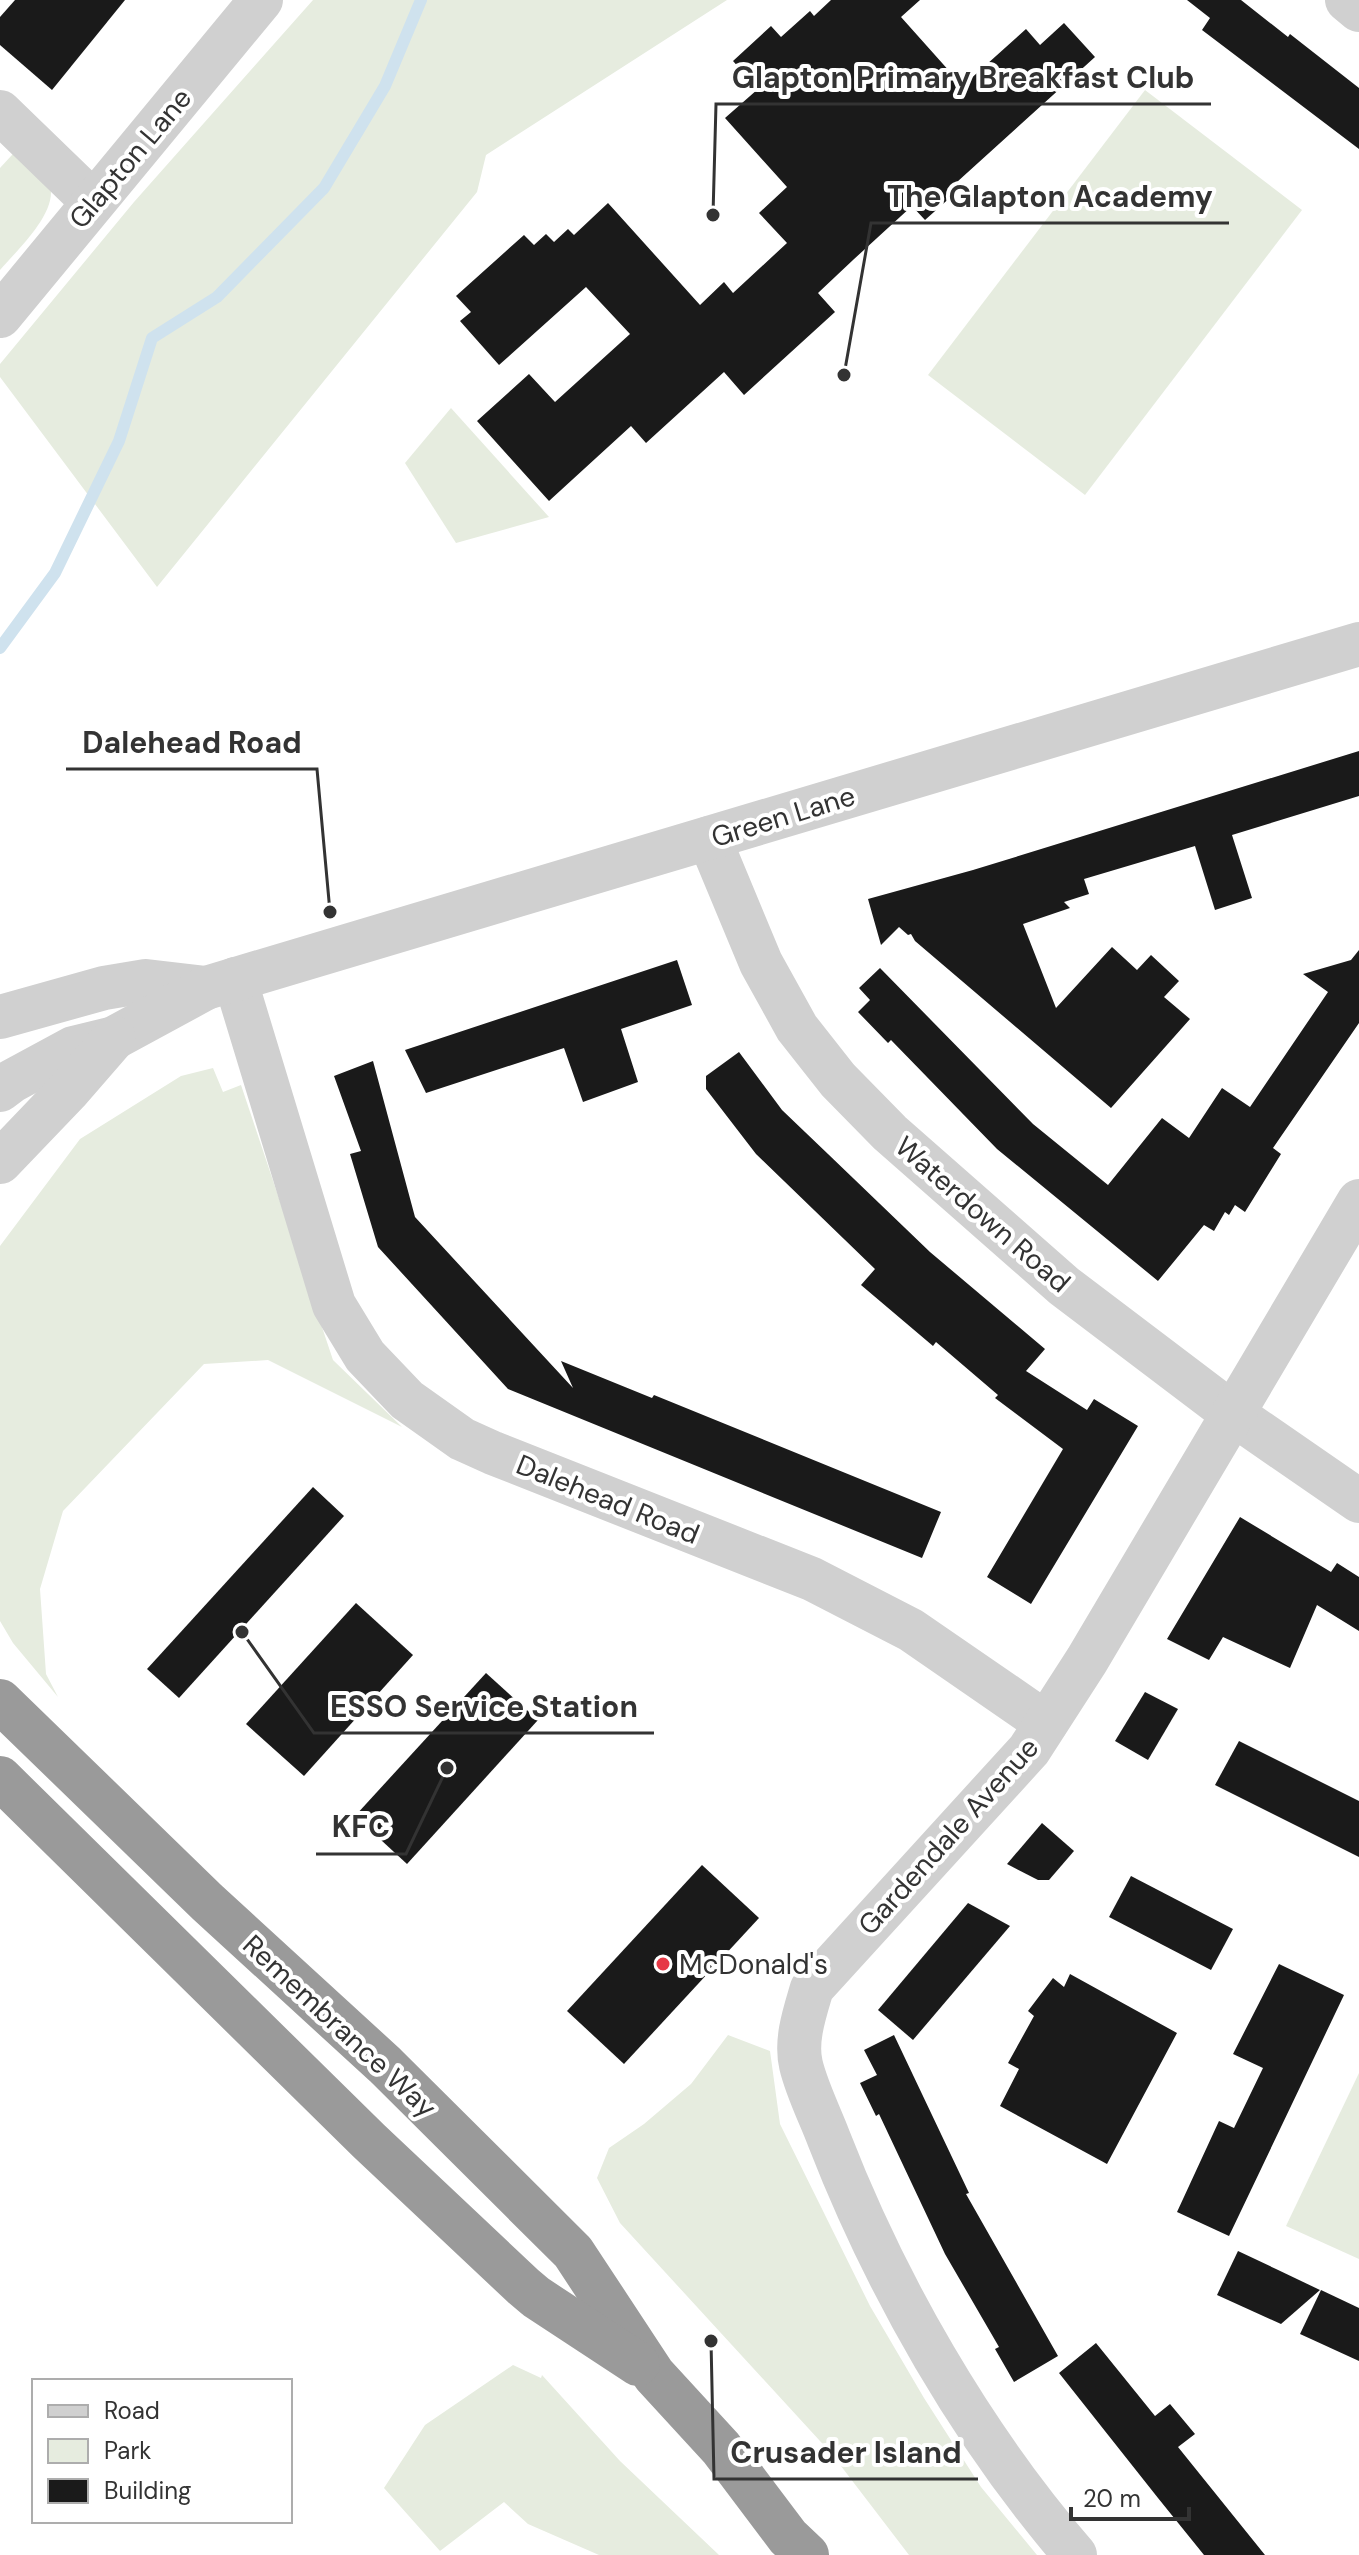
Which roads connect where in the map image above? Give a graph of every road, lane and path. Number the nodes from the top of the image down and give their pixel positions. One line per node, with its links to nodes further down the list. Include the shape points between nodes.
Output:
1 (261, 0): 5 (street, Glapton Lane)
2 (1347, 0): 3 (street)
3 (1359, 10)
4 (0, 112): 5 (street)
5 (93, 202): 6 (street, Glapton Lane)
6 (0, 316)
7 (1359, 644): 8 (street, Green Lane)
8 (709, 838): 9 (street, Green Lane); 15 (street, Waterdown Road, via 761,963 797,1028 838,1080 890,1133 1064,1286)
9 (221, 983): 10 (street, Green Lane, via 146,981); 11 (street, Green Lane); 18 (street, Dalehead Road, via 334,1305 365,1356 407,1400 462,1439 493,1453 812,1579 878,1611)
10 (0, 1017)
11 (114, 1038): 12 (street, Green Lane, via 73,1048); 13 (street, Green Lane)
12 (0, 1090)
13 (0, 1162)
14 (1359, 1201): 15 (street, Gardendale Avenue)
15 (1233, 1414): 16 (street, Waterdown Road); 18 (street, Gardendale Avenue)
16 (1359, 1501)
17 (0, 1701): 20 (highway, Remembrance Way, via 385,2065 573,2252)
18 (1046, 1723): 22 (street, Gardendale Avenue, via 1029,1750 812,1988 801,2029 801,2064 854,2203 929,2346 987,2438)
19 (2, 1782): 20 (highway, Remembrance Way, via 523,2286)
20 (654, 2375): 21 (highway, Remembrance Way, via 721,2448)
21 (797, 2549)
22 (1075, 2555)

